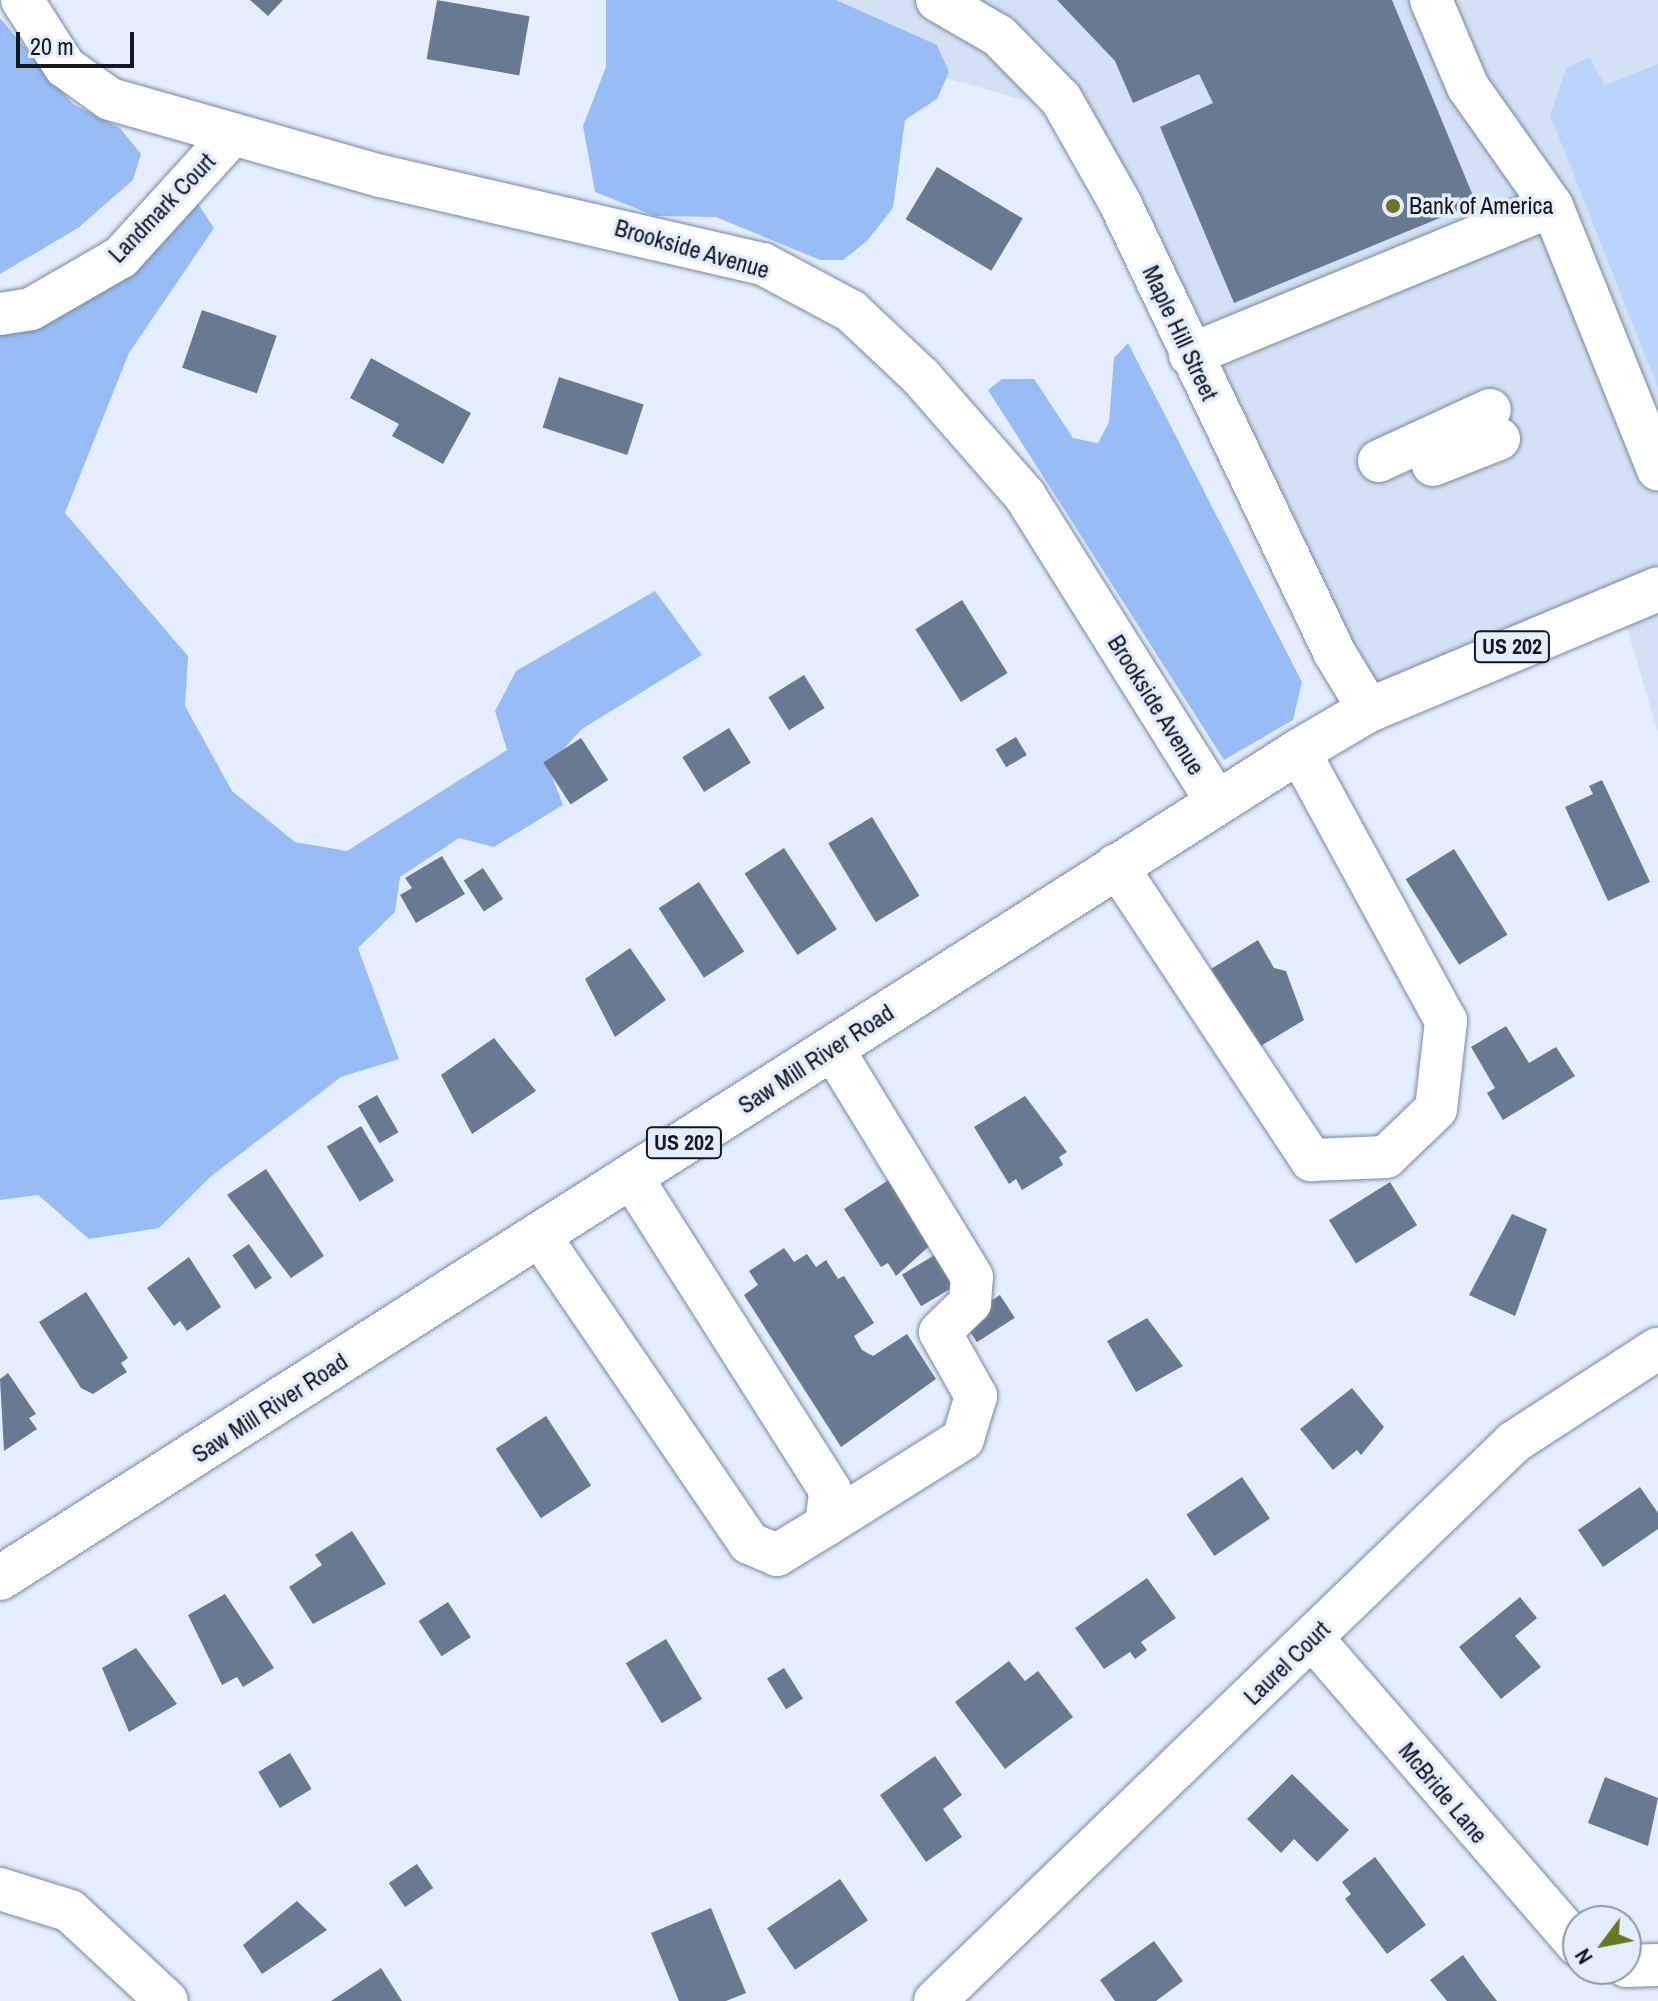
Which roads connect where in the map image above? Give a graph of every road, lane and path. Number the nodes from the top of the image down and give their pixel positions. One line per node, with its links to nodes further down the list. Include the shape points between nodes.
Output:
1 (22, 0): 4 (street, Brookside Avenue, via 65,67 110,99)
2 (937, 0): 7 (street, Maple Hill Street, via 999,36 1061,99 1120,203)
3 (1431, 0): 5 (street, via 1468,87)
4 (233, 134): 6 (street, Landmark Court, via 121,257 31,309); 14 (street, Brookside Avenue, via 381,176 763,264 851,311 921,377 1025,496)
5 (1552, 206): 7 (street); 9 (street)
6 (0, 314)
7 (1190, 355): 12 (street, Maple Hill Street)
8 (1494, 424): 10 (street)
9 (1658, 470)
10 (1385, 471)
11 (1658, 589): 12 (highway, Saw Mill River Road / US 202)
12 (1369, 710): 13 (highway, Saw Mill River Road / US 202)
13 (1299, 751): 14 (highway, Saw Mill River Road / US 202); 15 (street, via 1446,1021 1436,1109 1386,1157 1311,1160)
14 (1216, 801): 15 (highway, Saw Mill River Road / US 202)
15 (1116, 865): 16 (highway, Saw Mill River Road / US 202)
16 (832, 1048): 17 (highway, Saw Mill River Road / US 202); 20 (street, via 972,1277 970,1303 940,1332 976,1396 963,1439)
17 (631, 1177): 18 (highway, Saw Mill River Road / US 202); 20 (street, via 830,1490)
18 (539, 1235): 20 (street, via 749,1543 777,1555); 21 (highway, Saw Mill River Road / US 202)
19 (1657, 1349): 22 (street, Laurel Court, via 1514,1442)
20 (826, 1525)
21 (0, 1578)
22 (1312, 1638): 24 (street, McBride Lane); 26 (street, Laurel Court)
23 (0, 1889): 25 (street, via 70,1911)
24 (1562, 1927)
25 (167, 2001)
26 (935, 2001)

